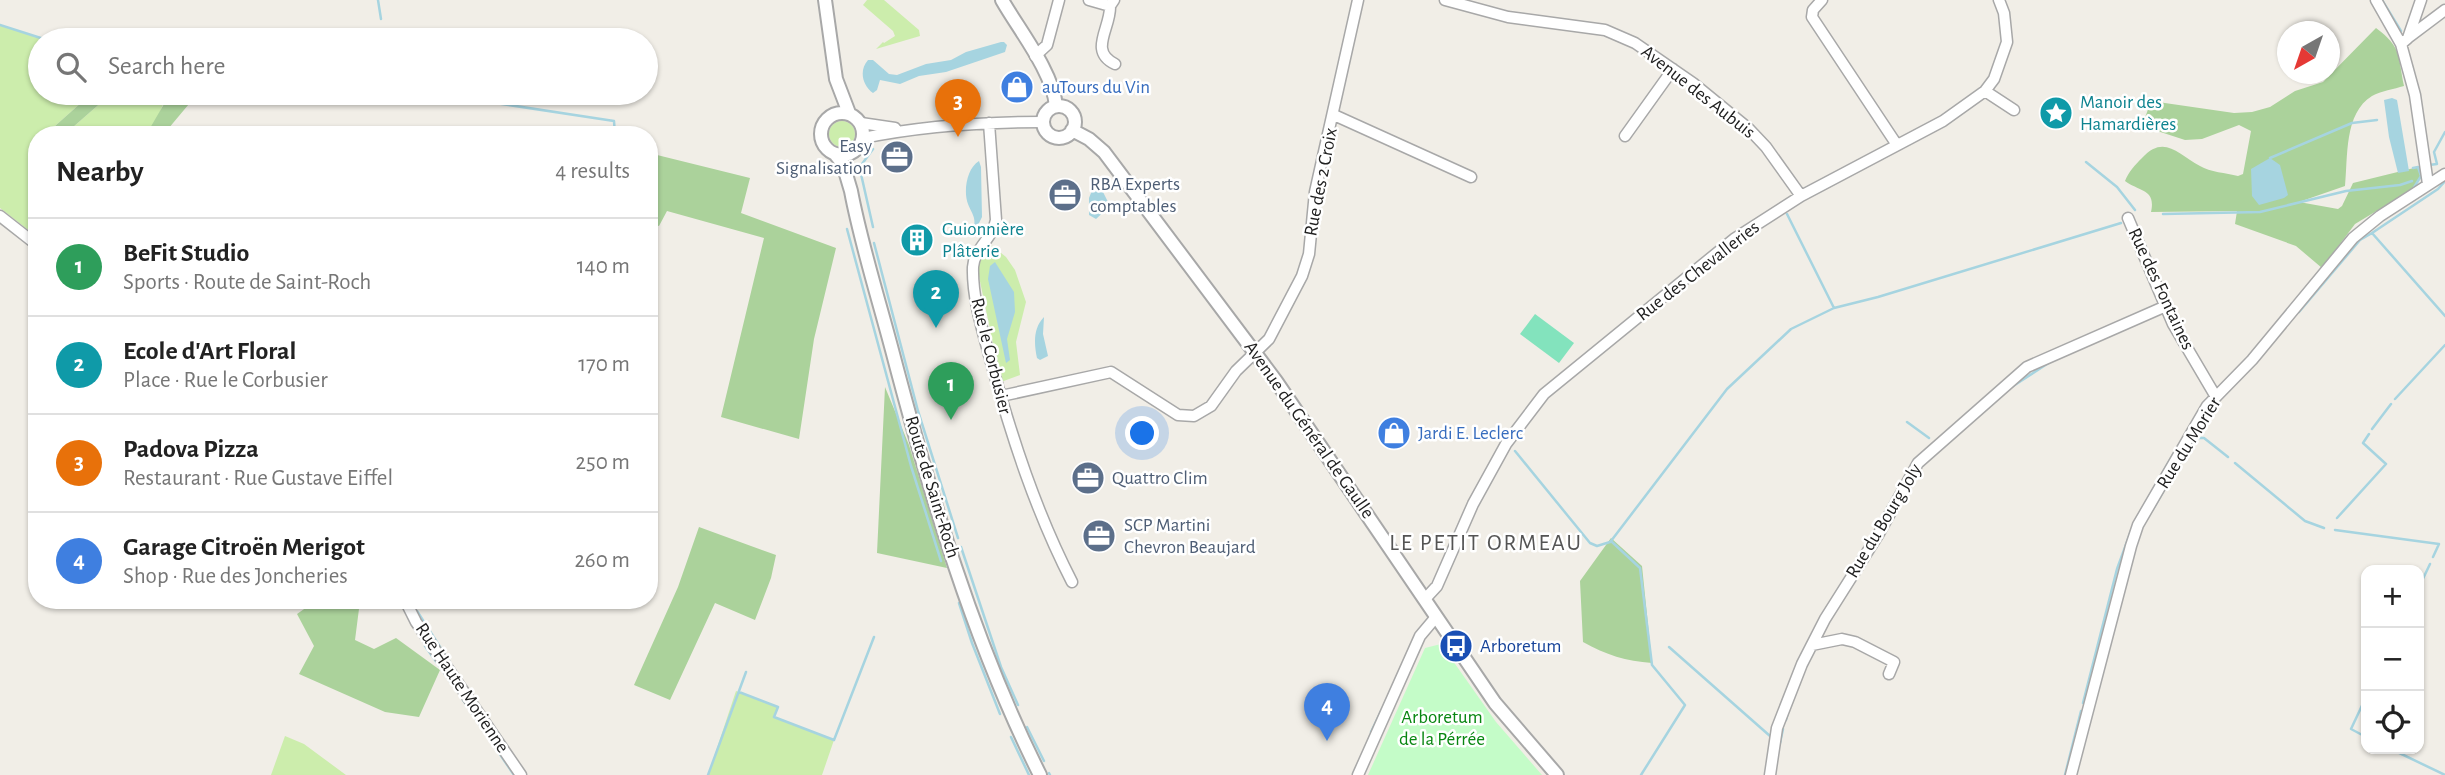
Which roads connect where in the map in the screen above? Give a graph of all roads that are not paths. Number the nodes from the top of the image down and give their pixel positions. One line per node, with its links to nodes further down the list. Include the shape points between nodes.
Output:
1 (825, 0): 17 (street)
2 (1002, 0): 14 (street)
3 (1059, 0): 14 (street, via 1047,45)
4 (1089, 0): 11 (street)
5 (1359, 0): 22 (street, Rue des 2 Croix)
6 (1445, 0): 16 (street, Avenue des Aubuis, via 1508,17 1605,30 1635,43)
7 (1822, 0): 31 (street, via 1812,17)
8 (1999, 0): 18 (street, Rue des Chevalleries, via 2007,42)
9 (2376, 0): 13 (street)
10 (2421, 0): 13 (street)
11 (1112, 3): 15 (street, via 1101,51)
12 (2445, 10): 13 (street)
13 (2404, 41): 36 (street)
14 (1035, 56): 19 (street)
15 (1115, 64)
16 (1673, 69): 29 (street); 38 (street, Avenue des Aubuis, via 1748,128)
17 (836, 79): 21 (street); 23 (street)
18 (1985, 91): 20 (street); 31 (street, Rue des Chevalleries, via 1943,121)
19 (1056, 106): 24 (street, via 1048,110); 28 (street, via 1073,115)
20 (2014, 110)
21 (849, 113): 23 (street); 25 (street)
22 (1334, 115): 35 (street); 43 (street, Rue des 2 Croix, via 1315,192 1302,276 1269,339)
23 (828, 118): 33 (street, via 821,138)
24 (1043, 122): 26 (street); 28 (street, via 1053,136 1062,137)
25 (861, 123): 27 (street); 30 (street)
26 (989, 124): 27 (street); 44 (street, Rue le Corbusier, via 996,220 975,256 973,276)
27 (906, 130): 30 (street)
28 (1072, 130): 43 (street, Avenue du Général de Gaulle, via 1104,152)
29 (1625, 136)
30 (863, 138): 32 (street)
31 (1897, 145): 38 (street, Rue des Chevalleries)
32 (852, 152): 33 (street); 37 (street, Route de Saint-Roch)
33 (835, 154): 37 (street, Route de Saint-Roch)
34 (2445, 174): 36 (street, Rue du Morier)
35 (1471, 177)
36 (2428, 184): 45 (street, Rue du Morier, via 2354,238)
37 (851, 191): 53 (street, Route de Saint-Roch, via 909,417 980,638)
38 (1801, 196): 47 (street, Rue des Chevalleries, via 1734,239 1544,394 1506,444 1437,586)
39 (0, 216): 41 (street)
40 (2128, 218): 42 (street, Rue des Fontaines)
41 (28, 238)
42 (2166, 306): 45 (street, Rue des Fontaines); 50 (street, Rue du Bourg Joly, via 2027,366 1922,457)
43 (1256, 353): 44 (street, Rue des 2 Croix, via 1236,371 1211,407 1194,416 1178,415 1111,372); 47 (street, Avenue du Général de Gaulle)
44 (1001, 396): 46 (street, Rue le Corbusier, via 1022,465)
45 (2216, 397): 57 (street, Rue du Morier, via 2138,525)
46 (1073, 582)
47 (1425, 599): 49 (street, Avenue du Général de Gaulle)
48 (410, 609): 52 (street, Rue Haute Morienne)
49 (1436, 617): 54 (street, via 1420,636); 55 (street, Avenue du Général de Gaulle, via 1495,703)
50 (1812, 645): 51 (street, via 1842,639 1855,642 1894,662); 56 (street, Rue du Bourg Joly, via 1777,728)
51 (1889, 674)
52 (521, 775)
53 (1040, 775)
54 (1358, 775)
55 (1557, 775)
56 (1770, 775)
57 (2071, 775)

